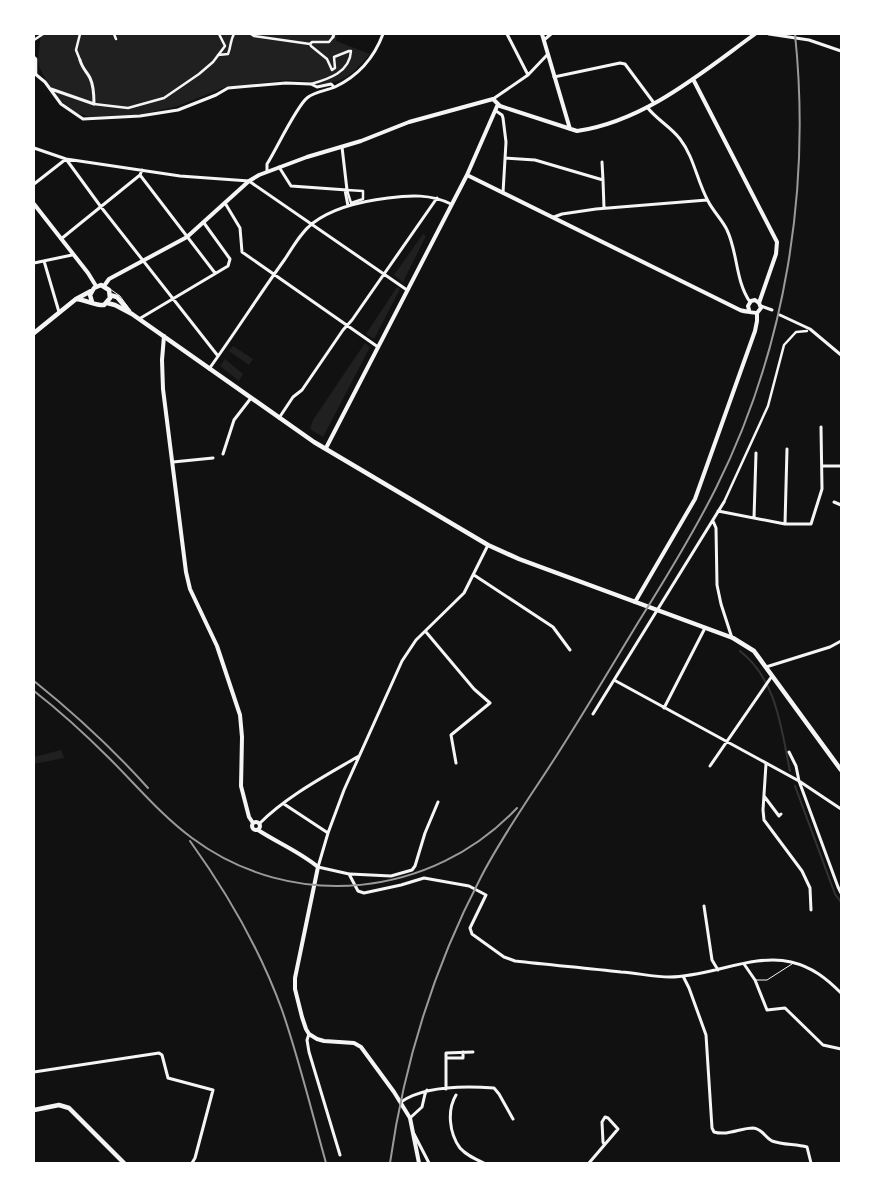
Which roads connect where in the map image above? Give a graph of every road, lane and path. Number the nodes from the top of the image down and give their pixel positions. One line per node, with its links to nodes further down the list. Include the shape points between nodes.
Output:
1 (38, 34): 15 (street)
2 (43, 34): 15 (street)
3 (80, 34): 23 (street, via 76,50)
4 (114, 34): 16 (street)
5 (219, 34): 20 (street, via 225,46)
6 (234, 34): 20 (street, via 228,54)
7 (251, 34): 18 (street)
8 (383, 34): 29 (street, via 371,58 352,77)
9 (507, 34): 25 (street)
10 (542, 34): 17 (street)
11 (551, 34): 17 (street)
12 (755, 34): 27 (street)
13 (769, 34): 19 (street, via 809,40)
14 (333, 35): 18 (street, via 329,42)
15 (35, 39)
16 (116, 39)
17 (544, 40): 21 (street)
18 (310, 44): 28 (street, via 327,59 332,70 335,68 334,57 347,51 352,53 340,73)
19 (841, 51)
20 (218, 55): 32 (street, via 199,74 164,98 128,108)
21 (548, 55): 25 (street); 26 (street)
22 (34, 57): 24 (street)
23 (80, 60): 32 (street, via 91,79)
24 (35, 73): 30 (street)
25 (528, 75): 31 (street)
26 (554, 77): 33 (street, via 625,64); 37 (street)
27 (694, 78): 33 (street); 83 (street, via 777,242)
28 (311, 84): 29 (street, via 317,87 331,84); 30 (street, via 228,88 178,110 96,119 83,119 73,113)
29 (334, 87): 45 (street, via 314,93 302,103 267,164)
30 (50, 89): 32 (street)
31 (493, 99): 34 (street); 38 (street, via 409,122)
32 (94, 104)
33 (654, 104): 35 (street)
34 (499, 105): 36 (street); 37 (street)
35 (647, 107): 37 (street, via 588,130); 54 (street, via 682,141)
36 (496, 111): 40 (street, via 503,118); 47 (street)
37 (570, 129)
38 (342, 147): 43 (street); 51 (street)
39 (34, 148): 41 (street)
40 (505, 158): 48 (street, via 535,160); 52 (street)
41 (66, 159): 44 (street); 50 (street); 59 (street)
42 (602, 162): 48 (street)
43 (279, 167): 45 (street); 51 (street, via 291,186)
44 (142, 170): 46 (street); 49 (street)
45 (267, 171): 49 (street)
46 (140, 175): 59 (street); 64 (street)
47 (467, 175): 52 (street); 57 (street)
48 (603, 180): 60 (street)
49 (249, 181): 55 (street); 63 (street)
50 (34, 184)
51 (346, 190): 51 (street, via 351,203 363,199 363,191); 58 (street)
52 (503, 193): 61 (street)
53 (436, 198): 57 (street); 58 (street, via 398,197); 71 (street)
54 (707, 200): 60 (street); 81 (street, via 727,228 738,276)
55 (225, 203): 62 (street); 72 (street, via 240,228 242,252)
56 (34, 204): 65 (street)
57 (451, 204): 75 (street)
58 (348, 206): 63 (street)
59 (101, 207): 65 (street); 68 (street)
60 (604, 208): 61 (street)
61 (554, 217): 84 (street, via 740,310)
62 (204, 223): 64 (street); 70 (street, via 230,259 228,266)
63 (312, 224): 71 (street); 72 (street)
64 (187, 237): 68 (street); 70 (street)
65 (61, 239): 66 (street)
66 (72, 255): 67 (street); 73 (street)
67 (44, 261): 69 (street); 86 (street)
68 (143, 261): 74 (street, via 109,279); 78 (street)
69 (34, 263)
70 (215, 273): 78 (street)
71 (384, 274): 75 (street); 91 (street)
72 (274, 275): 91 (street); 97 (street)
73 (96, 286): 74 (main road); 76 (main road)
74 (105, 287): 77 (main road); 88 (lane, via 120,296)
75 (408, 290): 95 (street)
76 (91, 291): 79 (main road); 80 (main road)
77 (110, 295): 82 (main road); 88 (main road, via 117,297)
78 (173, 298): 90 (street); 97 (street)
79 (76, 299): 80 (main road); 86 (main road)
80 (92, 302): 82 (main road, via 101,306)
81 (750, 302): 83 (street, via 755,300); 84 (street)
82 (107, 303): 88 (main road)
83 (760, 304): 85 (street); 87 (street)
84 (749, 310): 87 (street)
85 (772, 310)
86 (59, 312): 93 (main road)
87 (757, 313): 119 (street, via 755,331 701,485)
88 (132, 314): 90 (main road)
89 (780, 315): 96 (street, via 820,335)
90 (139, 319): 94 (main road)
91 (347, 326): 95 (street); 100 (street)
92 (807, 331): 110 (street, via 796,332 784,345 768,406)
93 (34, 333)
94 (164, 336): 98 (main road); 107 (street, via 162,360)
95 (378, 347): 102 (street)
96 (841, 355)
97 (218, 356): 98 (street)
98 (209, 369): 99 (main road)
99 (251, 398): 100 (main road); 105 (street, via 234,420)
100 (279, 418): 102 (main road)
101 (822, 427): 108 (street)
102 (326, 448): 117 (main road)
103 (787, 449): 116 (street)
104 (756, 453): 114 (street)
105 (222, 454)
106 (213, 458): 107 (street)
107 (173, 462): 144 (street, via 186,572 190,589 218,646 240,716 241,786)
108 (823, 466): 109 (street); 116 (street, via 822,489 811,524)
109 (841, 466)
110 (724, 502): 113 (street)
111 (834, 502): 112 (street)
112 (841, 505)
113 (718, 511): 114 (street); 115 (street)
114 (754, 518): 116 (street)
115 (713, 521): 120 (street); 123 (street, via 716,528 717,585)
116 (785, 524)
117 (488, 545): 118 (street); 119 (main road)
118 (474, 574): 122 (street, via 464,593); 125 (street, via 554,627)
119 (635, 602): 120 (main road)
120 (657, 610): 121 (main road); 128 (street)
121 (705, 628): 123 (main road); 129 (street)
122 (426, 632): 133 (street, via 416,640 402,661); 134 (street, via 474,689 490,703 452,735)
123 (733, 638): 126 (main road, via 754,651)
124 (841, 641): 126 (street)
125 (570, 650)
126 (766, 666): 127 (main road)
127 (773, 675): 131 (street); 137 (main road)
128 (614, 680): 129 (street); 130 (street)
129 (664, 708): 131 (street)
130 (593, 714)
131 (725, 742): 135 (street); 136 (street)
132 (789, 752): 138 (street)
133 (360, 756): 141 (street, via 322,777); 147 (street)
134 (456, 763)
135 (766, 764): 138 (street); 139 (street)
136 (710, 766)
137 (841, 770)
138 (799, 781): 142 (street); 150 (street)
139 (763, 796): 143 (street, via 779,816); 152 (street, via 764,820 802,871 810,888)
140 (438, 802): 149 (street, via 412,870 391,876)
141 (284, 804): 145 (street); 147 (street)
142 (841, 809)
143 (781, 814)
144 (253, 823): 145 (street); 146 (street, via 252,828)
145 (260, 824): 146 (street)
146 (258, 830): 148 (street)
147 (328, 833): 148 (street)
148 (318, 867): 149 (street); 159 (street, via 295,978 302,1017)
149 (350, 874): 156 (street, via 358,891 364,893 424,878 469,886 481,892 486,895 470,928 472,934 515,961)
150 (841, 893)
151 (704, 906): 155 (street, via 712,960)
152 (810, 910)
153 (794, 963): 154 (street, via 769,960); 157 (lane, via 768,980); 158 (street, via 820,974)
154 (744, 964): 155 (street); 157 (street)
155 (718, 970): 156 (street)
156 (683, 976): 181 (street, via 706,1035 714,1132 757,1129 773,1141 807,1147)
157 (755, 980): 160 (street, via 767,1010 785,1008 823,1045)
158 (841, 993)
159 (309, 1034): 168 (street, via 324,1041 354,1043 361,1047); 174 (street, via 309,1052)
160 (841, 1049)
161 (473, 1052): 163 (street, via 446,1053)
162 (34, 1072): 176 (street, via 156,1052 162,1055 168,1078 213,1090)
163 (446, 1089): 164 (street); 171 (street, via 494,1088)
164 (427, 1090): 165 (street); 167 (street)
165 (414, 1094): 167 (street); 168 (street)
166 (456, 1094): 179 (street, via 450,1112 453,1135 472,1158)
167 (423, 1101): 170 (street, via 422,1107)
168 (401, 1102): 170 (street)
169 (34, 1110): 175 (main road, via 59,1106 69,1108)
170 (410, 1118): 172 (street)
171 (512, 1119)
172 (414, 1134): 177 (street); 178 (street)
173 (604, 1144): 173 (street, via 618,1129 605,1117 602,1122); 180 (street)
174 (340, 1156)
175 (124, 1163)
176 (192, 1163)
177 (419, 1163)
178 (429, 1163)
179 (484, 1163)
180 (589, 1163)
181 (811, 1163)

